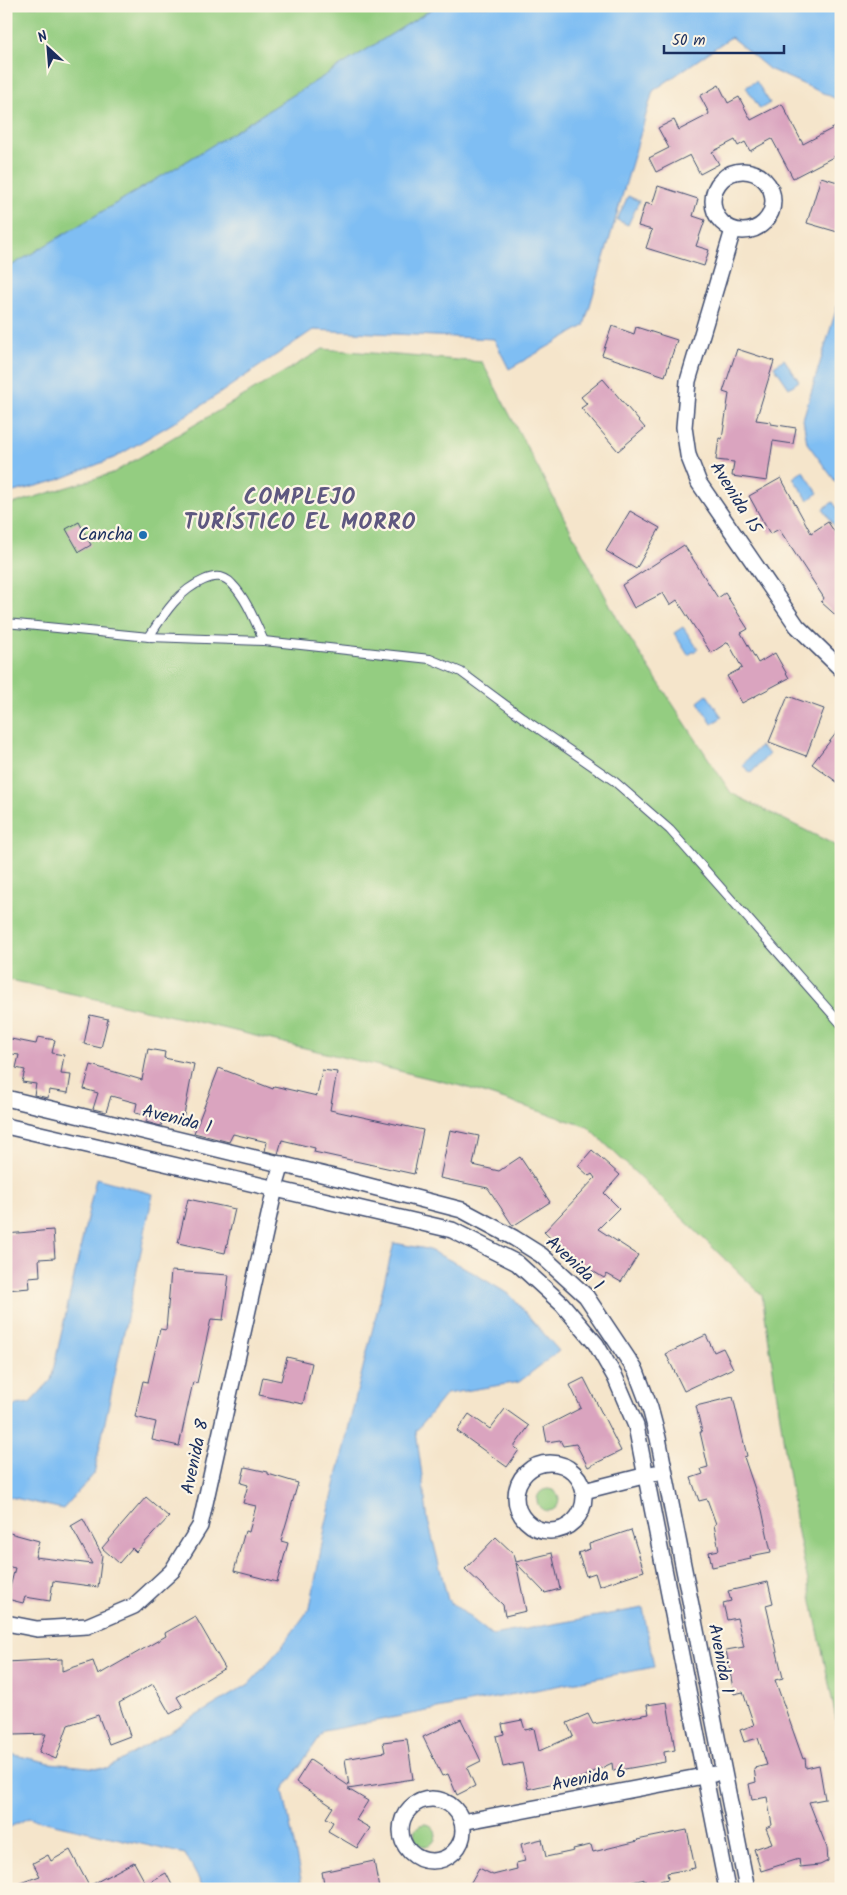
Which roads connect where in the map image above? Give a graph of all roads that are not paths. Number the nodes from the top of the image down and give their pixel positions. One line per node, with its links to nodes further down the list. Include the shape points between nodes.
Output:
1 (733, 230): 1 (street, via 719,220 713,204 716,188 728,175 744,171 761,176 772,190 773,206 766,222 751,230); 5 (street, Avenida 15, via 688,381 684,427 688,455 699,483 797,626)
2 (6, 623): 3 (lane)
3 (149, 637): 4 (lane); 4 (lane, via 180,595 195,584 221,576 232,582 243,598)
4 (264, 641): 6 (lane, via 430,659 461,672 614,781 670,830)
5 (841, 669)
6 (841, 1024)
7 (6, 1098): 8 (street, Avenida 1)
8 (106, 1122): 10 (street); 11 (street, Avenida 1)
9 (6, 1126): 10 (street, Avenida 1)
10 (99, 1148): 12 (street, Avenida 1)
11 (282, 1164): 12 (street, Avenida 8); 13 (street, Avenida 1, via 462,1210)
12 (275, 1188): 14 (street, Avenida 1, via 452,1230); 18 (street, Avenida 8, via 200,1526 172,1571 134,1606 87,1626 37,1629)
13 (514, 1238): 14 (street); 15 (street, Avenida 1, via 541,1255 586,1296 631,1363 650,1408)
14 (501, 1255): 16 (street, Avenida 1, via 539,1281 596,1344 615,1377 636,1426)
15 (665, 1471): 16 (street); 19 (street, Avenida 1)
16 (646, 1475): 17 (street); 20 (street, Avenida 1)
17 (584, 1490): 17 (street, via 569,1469 544,1464 535,1467 522,1479 517,1504 532,1526 540,1530 557,1530 566,1528 579,1516)
18 (6, 1623)
19 (724, 1773): 20 (street, Avenida 6); 23 (street, Avenida 1)
20 (704, 1776): 21 (street, Avenida 6); 22 (street, Avenida 1)
21 (462, 1822): 21 (street, via 453,1807 428,1800 406,1813 402,1838 419,1858 436,1861 458,1847 462,1839)
22 (727, 1889)
23 (747, 1889)

